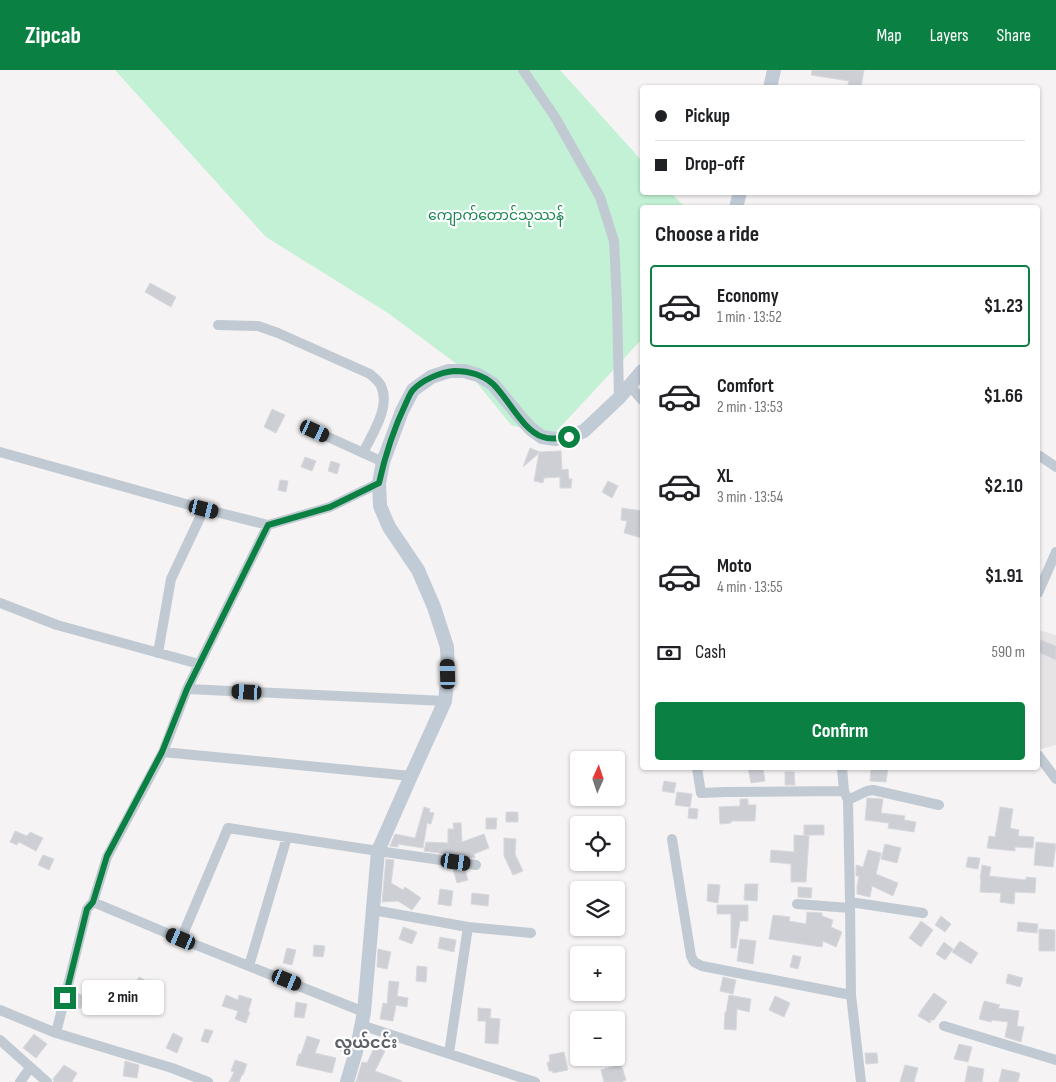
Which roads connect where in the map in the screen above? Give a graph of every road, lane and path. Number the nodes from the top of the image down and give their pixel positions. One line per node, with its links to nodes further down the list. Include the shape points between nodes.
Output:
1 (523, 70): 7 (street, via 555,117 600,197 614,241)
2 (774, 70): 3 (street)
3 (771, 85)
4 (218, 325): 11 (street, via 258,326 370,374 381,384 384,396 381,416)
5 (640, 374): 6 (street)
6 (630, 386): 7 (street); 8 (street)
7 (618, 398): 13 (street, via 584,431 555,439 542,437 520,418 493,384 464,371 449,372 431,377 413,390)
8 (640, 398)
9 (315, 431): 11 (street)
10 (0, 452): 16 (street)
11 (362, 453): 13 (street)
12 (1040, 456): 14 (street)
13 (383, 462): 15 (street)
14 (1056, 467)
15 (379, 483): 17 (street, via 330,507); 24 (street, via 380,506 389,527 418,570 447,647)
16 (204, 509): 17 (street); 21 (street, via 171,579)
17 (268, 525): 22 (street)
18 (1056, 552): 19 (street)
19 (1040, 588)
20 (0, 603): 21 (street, via 57,625)
21 (158, 653): 22 (street)
22 (199, 664): 23 (street)
23 (187, 689): 24 (street); 25 (street)
24 (445, 701): 29 (street)
25 (162, 752): 29 (street); 37 (street, via 107,856)
26 (1040, 757): 30 (street)
27 (697, 770): 31 (street, via 701,793)
28 (842, 770): 31 (street)
29 (410, 776): 35 (street)
30 (1056, 779)
31 (846, 796): 32 (street, via 873,790); 39 (street)
32 (939, 806)
33 (287, 837): 35 (street); 44 (street, via 228,828); 45 (street)
34 (672, 839): 46 (street, via 690,956 694,962)
35 (378, 851): 36 (street); 40 (street)
36 (476, 864)
37 (93, 902): 44 (street); 50 (street, via 87,909)
38 (797, 904): 39 (street)
39 (850, 905): 41 (street); 46 (street)
40 (373, 910): 42 (street); 48 (street)
41 (923, 913)
42 (468, 927): 43 (street); 52 (street)
43 (531, 933)
44 (181, 939): 45 (street)
45 (249, 966): 48 (street)
46 (851, 994): 60 (street)
47 (0, 1010): 50 (street)
48 (363, 1018): 52 (street); 58 (street)
49 (944, 1026): 53 (street)
50 (56, 1033): 57 (street)
51 (0, 1040): 54 (street)
52 (449, 1053): 59 (street)
53 (1056, 1060)
54 (30, 1068): 55 (street); 56 (street)
55 (20, 1082)
56 (47, 1082)
57 (208, 1082)
58 (347, 1082)
59 (535, 1082)
60 (861, 1082)

